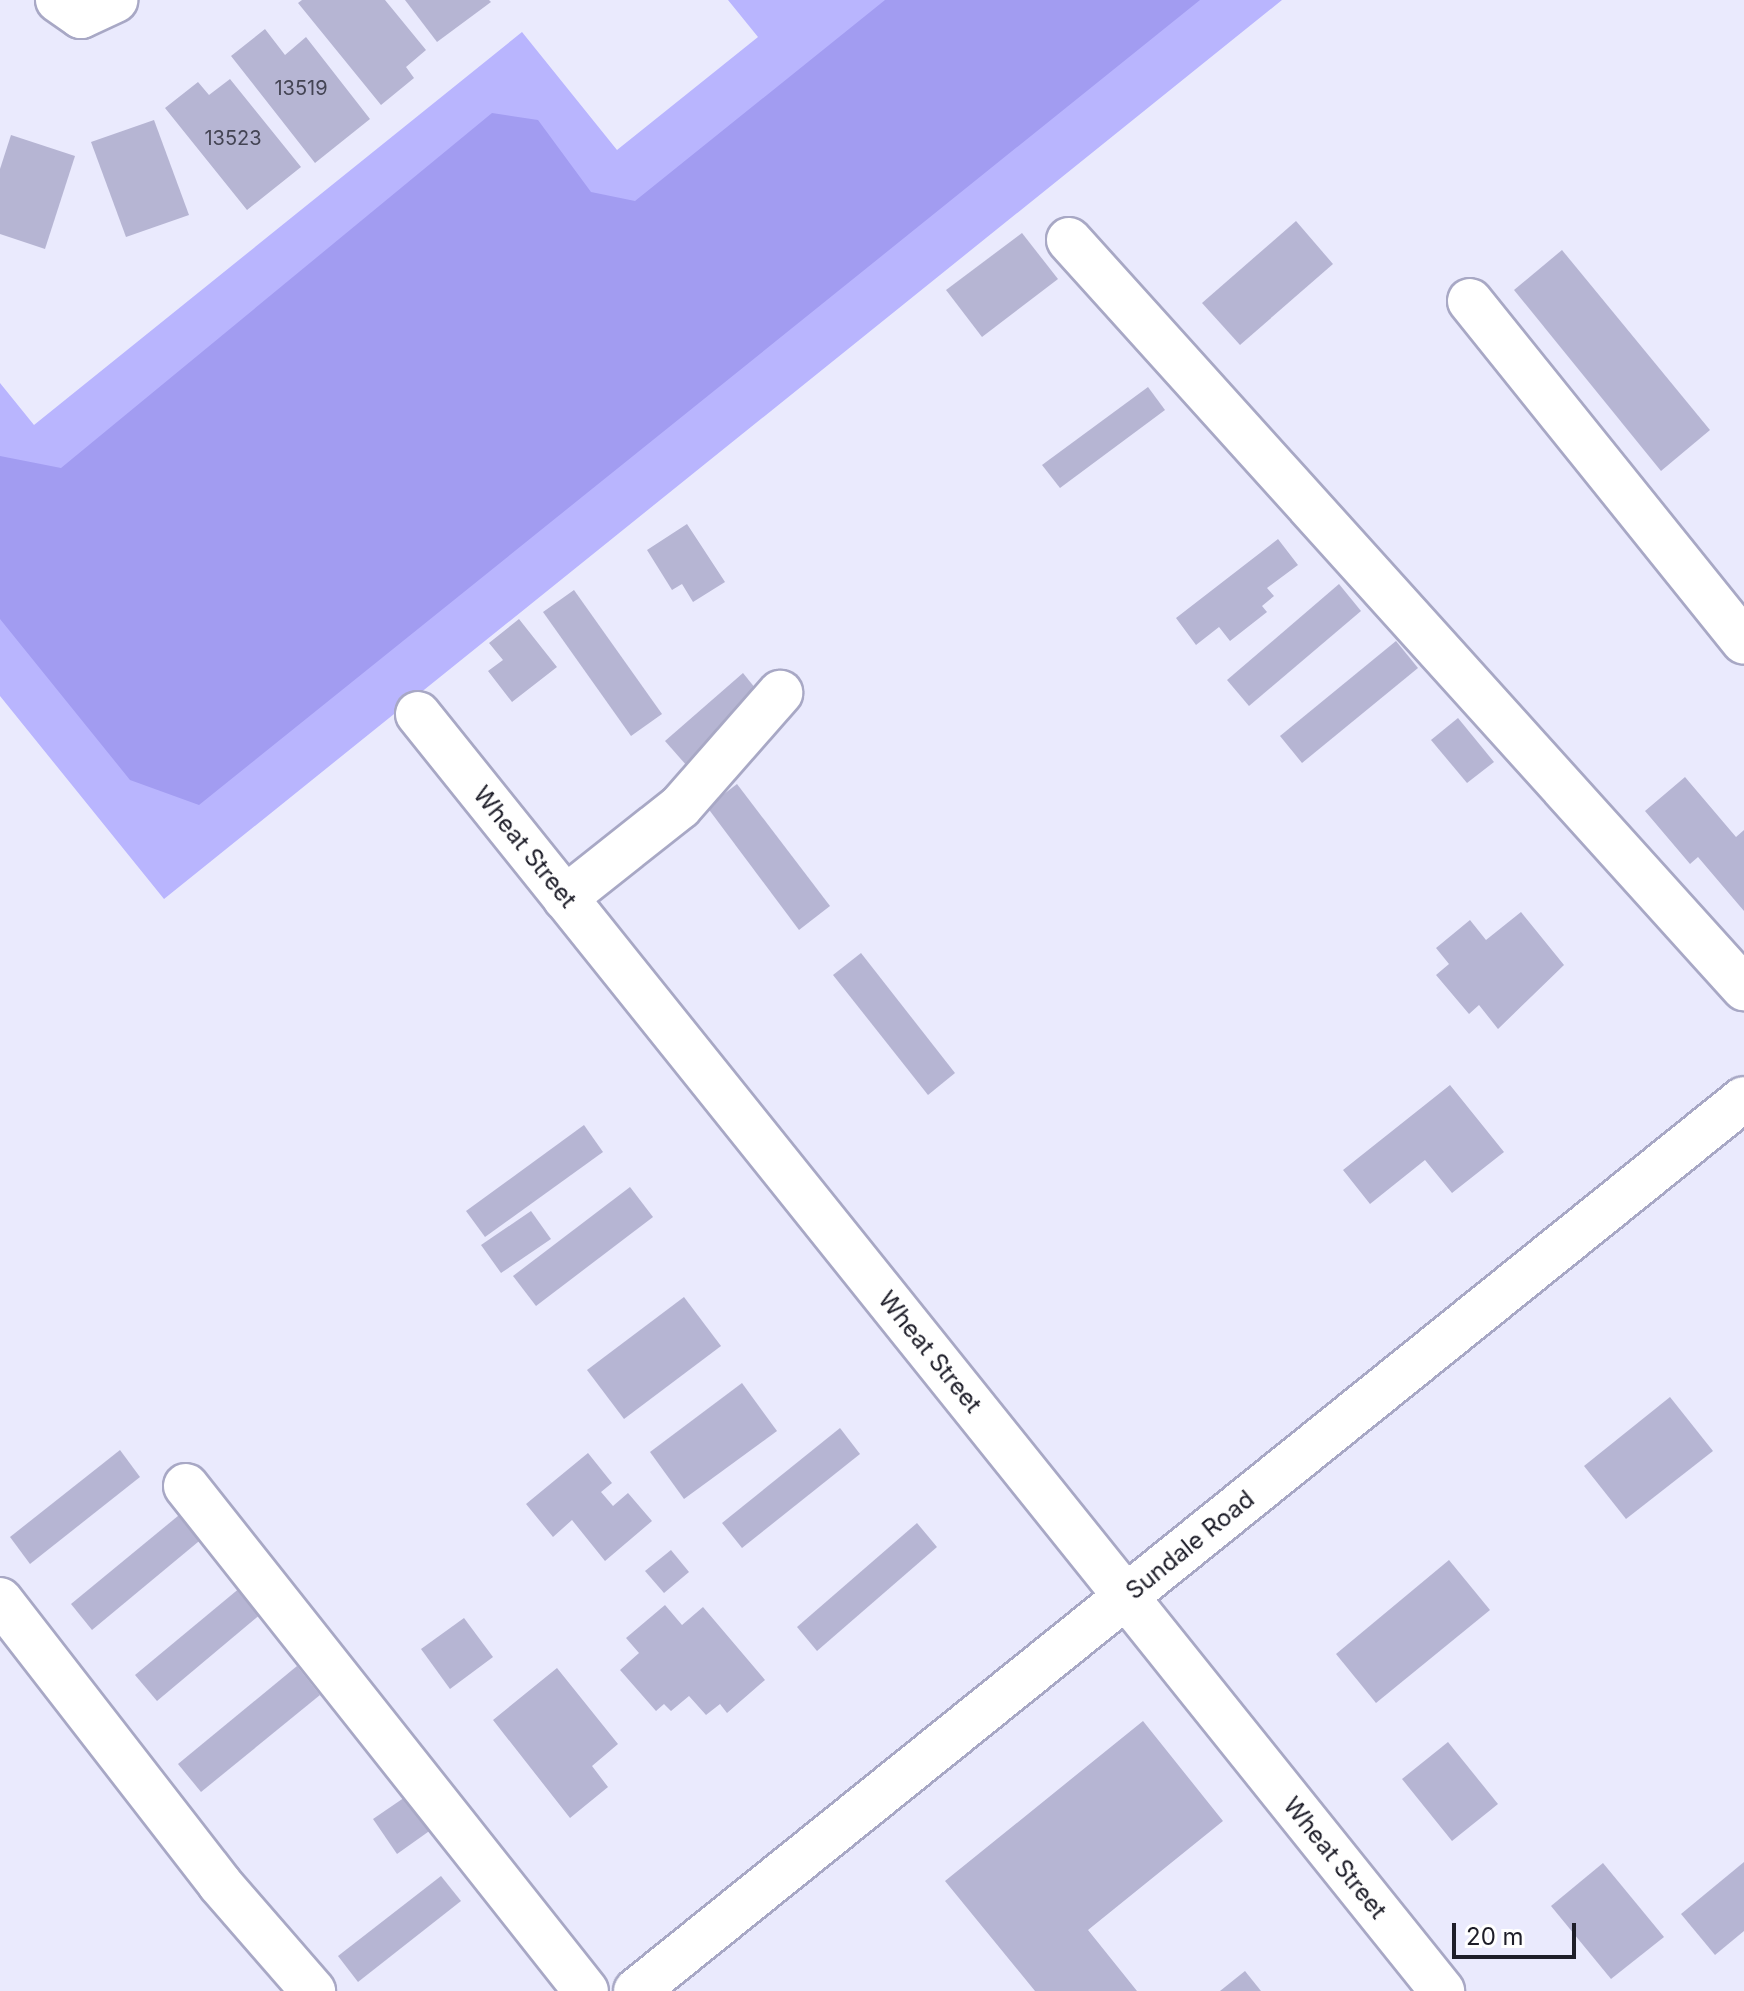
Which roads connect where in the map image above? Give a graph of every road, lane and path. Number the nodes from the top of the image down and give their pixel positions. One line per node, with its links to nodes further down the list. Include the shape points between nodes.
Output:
1 (1069, 240): 7 (street)
2 (1470, 301): 3 (street)
3 (1744, 642)
4 (780, 693): 6 (street, via 680,807)
5 (418, 714): 6 (street, Wheat Street)
6 (565, 898): 10 (street, Wheat Street)
7 (1744, 988)
8 (1744, 1099): 10 (street, Sundale Road)
9 (186, 1486): 13 (street)
10 (1126, 1597): 14 (street, Sundale Road); 15 (street, Wheat Street)
11 (0, 1600): 12 (street, via 220,1884)
12 (313, 1991)
13 (586, 1991)
14 (636, 1991)
15 (1442, 1991)

